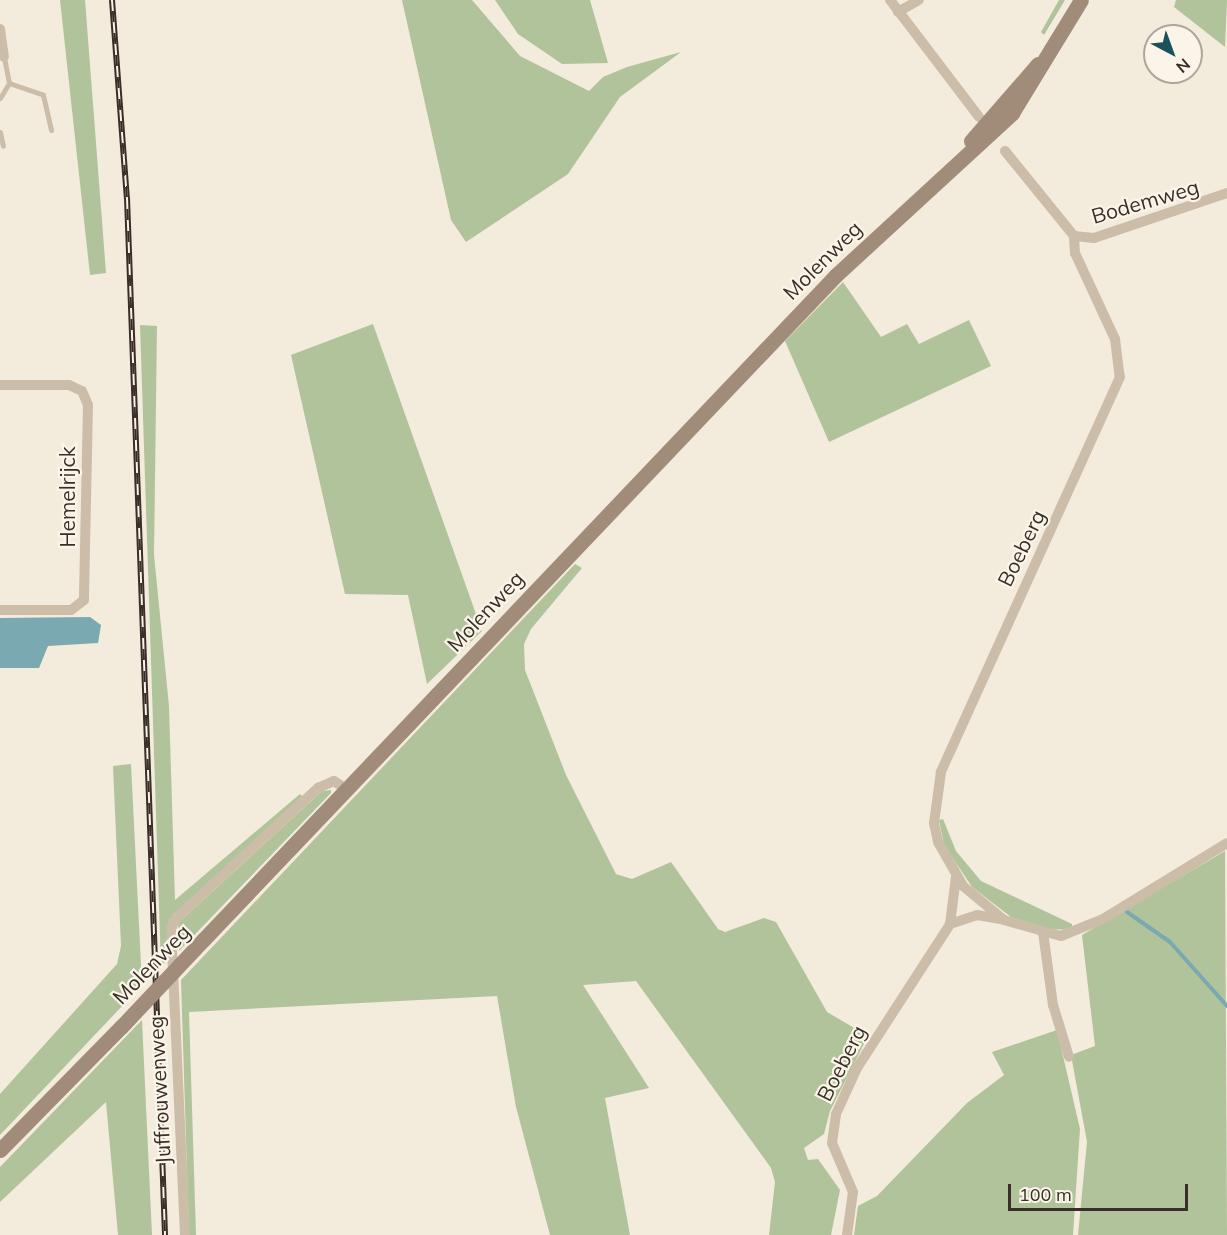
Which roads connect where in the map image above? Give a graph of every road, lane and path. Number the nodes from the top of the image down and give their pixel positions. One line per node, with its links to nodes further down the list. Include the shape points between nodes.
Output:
1 (890, 0): 4 (street)
2 (919, 0): 4 (street)
3 (1081, 0): 6 (main road)
4 (898, 12): 10 (street)
5 (0, 29): 7 (street)
6 (1052, 50): 15 (main road); 15 (main road, Molenweg, via 1012,113)
7 (4, 57): 8 (lane)
8 (9, 83): 9 (lane); 11 (lane, via 43,95)
9 (0, 98)
10 (979, 117)
11 (51, 129)
12 (0, 132): 13 (lane)
13 (3, 146)
14 (1005, 151): 17 (street, Bodemweg)
15 (954, 162): 20 (main road, Molenweg, via 722,391)
16 (1227, 193): 17 (street, Bodemweg, via 1094,238)
17 (1074, 236): 22 (street, Boeberg, via 1075,253 1114,339 1120,377 941,772 934,823)
18 (0, 385): 19 (street, Hemelrijck, via 69,385 82,391 88,405 84,600 71,610)
19 (0, 610)
20 (346, 789): 27 (main road, Molenweg, bridge); 28 (street, Juffrouwenweg, via 334,782 318,788 176,918 171,929)
21 (1227, 843): 25 (street, Boeberg, via 1077,933)
22 (956, 877): 23 (street, Boeberg); 24 (street, Boeberg)
23 (1004, 920): 24 (street, Boeberg, via 977,915); 25 (street, Boeberg)
24 (950, 924): 29 (street, Boeberg, via 862,1059 836,1114 832,1143 853,1192)
25 (1043, 932): 26 (street, via 1053,1005)
26 (1069, 1057)
27 (0, 1150)
28 (184, 1235)
29 (847, 1235)

